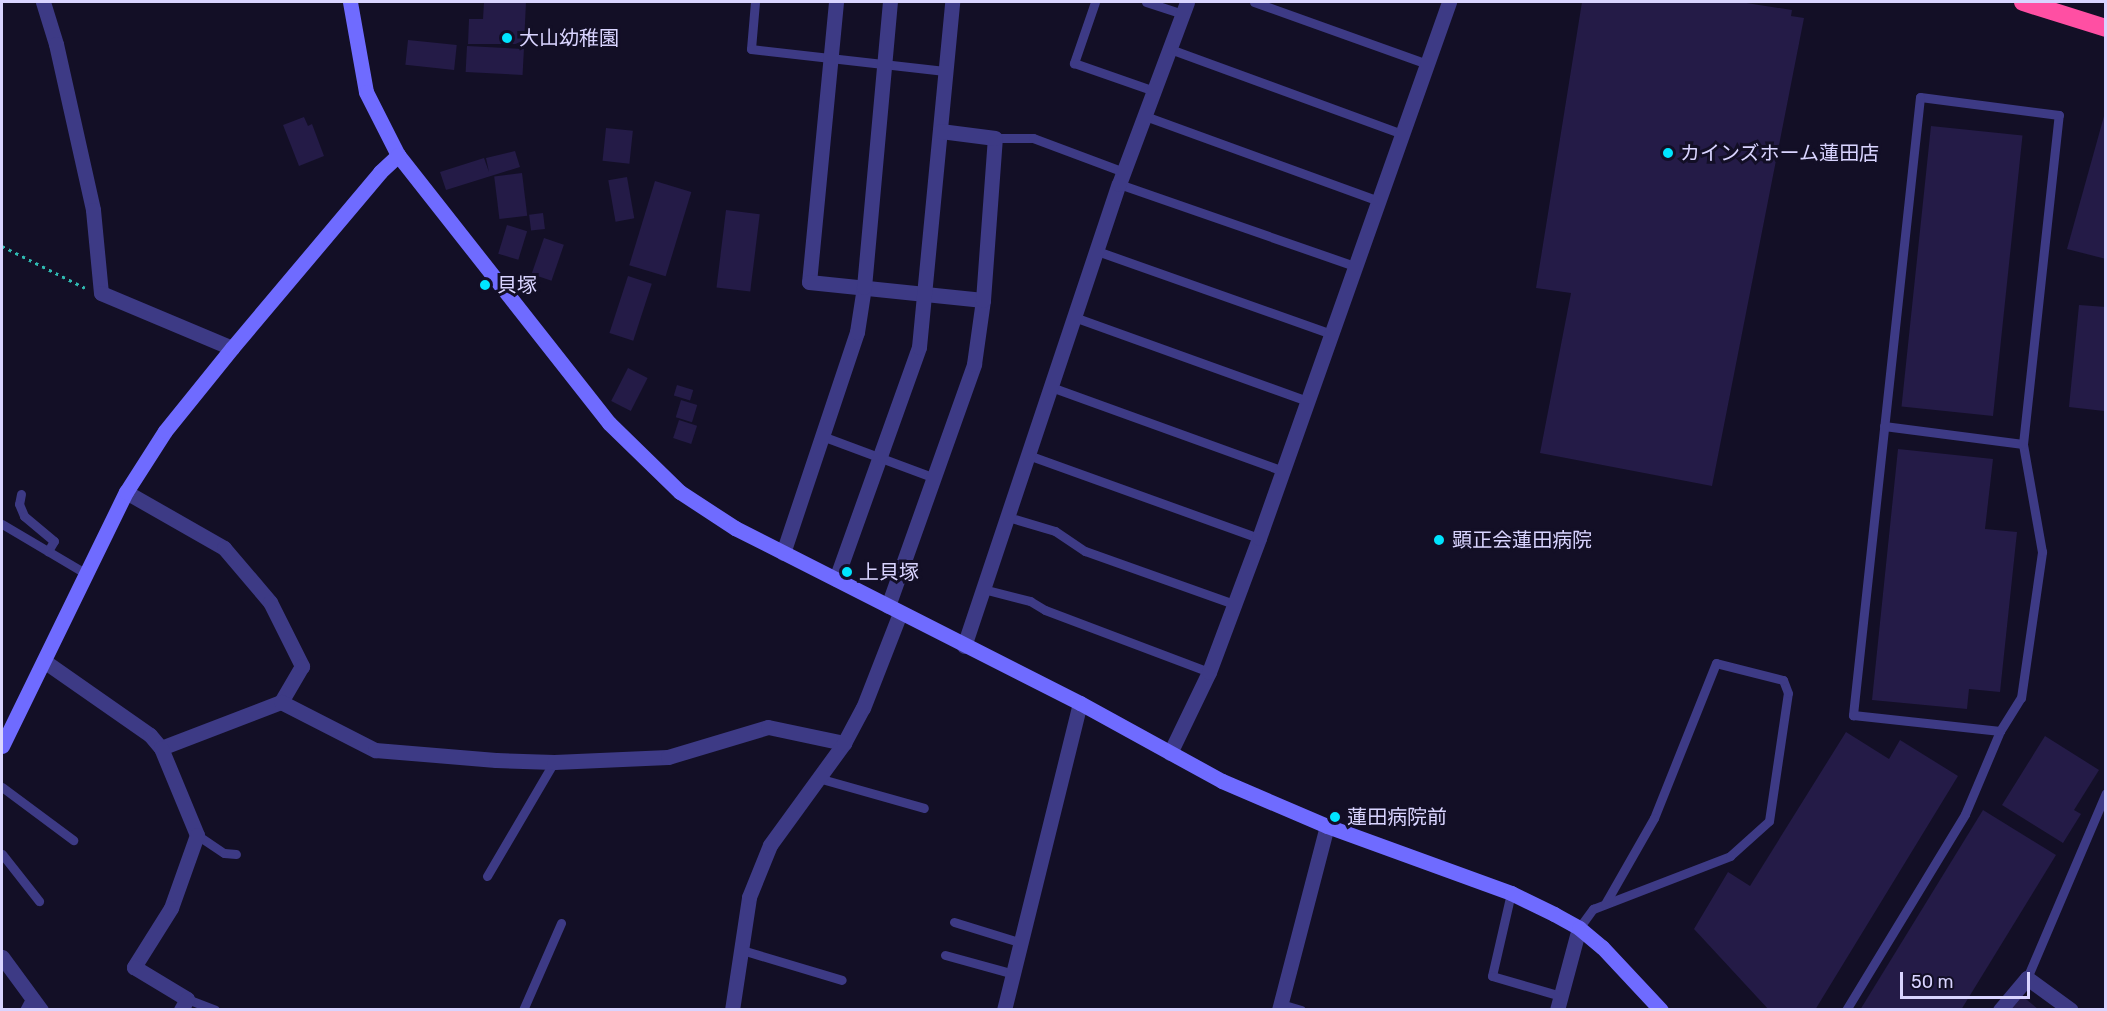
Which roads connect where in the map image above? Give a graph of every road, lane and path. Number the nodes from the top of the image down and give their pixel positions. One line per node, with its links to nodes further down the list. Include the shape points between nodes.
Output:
1 (43, 2): 31 (street, via 93,210)
2 (350, 2): 24 (street, via 366,92)
3 (755, 2): 15 (lane, via 751,49)
4 (836, 2): 15 (street)
5 (890, 2): 16 (street)
6 (952, 2): 18 (street)
7 (1095, 2): 19 (lane, via 1074,63)
8 (1146, 2): 12 (lane)
9 (1254, 2): 17 (lane)
10 (1449, 2): 17 (street)
11 (2023, 2): 13 (highway)
12 (1185, 8): 14 (street)
13 (2106, 28)
14 (1170, 49): 19 (street); 22 (lane)
15 (830, 58): 16 (lane); 30 (street, via 809,282)
16 (884, 64): 18 (lane); 30 (street)
17 (1426, 64): 22 (street)
18 (945, 71): 21 (street)
19 (1154, 91): 20 (street)
20 (1145, 116): 25 (street); 26 (lane)
21 (940, 131): 23 (street); 32 (street)
22 (1402, 134): 26 (street)
23 (995, 138): 25 (lane, via 1034,138); 33 (street)
24 (398, 155): 36 (street); 52 (street, via 581,389 631,446 680,492)
25 (1121, 178): 28 (street); 29 (lane)
26 (1378, 201): 29 (street)
27 (2, 246): 31 (path, via 75,285)
28 (1097, 251): 34 (street); 35 (lane)
29 (1355, 266): 35 (street)
30 (864, 287): 32 (street); 40 (street, via 857,332)
31 (101, 293): 36 (street)
32 (924, 294): 33 (street); 43 (street, via 920,347)
33 (983, 300): 45 (street, via 974,364)
34 (1074, 317): 37 (street); 38 (lane)
35 (1331, 334): 38 (street)
36 (232, 348): 46 (street, via 165,431)
37 (1051, 387): 42 (street); 44 (lane)
38 (1307, 402): 44 (street)
39 (1884, 426): 41 (lane); 41 (lane, via 1920,97 2059,115); 63 (lane, via 1853,715)
40 (822, 436): 43 (lane); 52 (street)
41 (2023, 444): 63 (lane, via 2042,552 2021,698)
42 (1028, 455): 48 (street); 50 (lane)
43 (879, 457): 45 (lane); 54 (street)
44 (1283, 471): 50 (street)
45 (935, 478): 57 (street)
46 (126, 492): 53 (street); 61 (street, via 224,548 270,602 302,666)
47 (21, 494): 51 (lane, via 19,504 24,516 54,541)
48 (1008, 517): 55 (street); 56 (lane, via 1055,531 1085,551)
49 (2, 524): 51 (lane)
50 (1259, 538): 56 (street)
51 (48, 551): 53 (lane)
52 (783, 553): 54 (street)
53 (85, 573): 59 (street)
54 (836, 579): 57 (street)
55 (983, 589): 58 (street); 60 (lane, via 1030,601)
56 (1234, 604): 60 (street)
57 (894, 610): 58 (street); 64 (street, via 863,708)
58 (964, 645): 62 (street)
59 (44, 661): 65 (street); 66 (street, via 150,735)
60 (1209, 672): 67 (street)
61 (281, 702): 66 (street); 68 (street, via 375,750)
62 (1080, 703): 67 (street); 85 (street)
63 (2000, 731): 102 (lane, via 1965,814)
64 (844, 743): 68 (street, via 768,727 668,757); 69 (street)
65 (2, 746)
66 (161, 748): 74 (street)
67 (1170, 753): 73 (street, via 1222,781)
68 (554, 762): 78 (lane)
69 (818, 778): 72 (lane); 86 (street, via 770,845 749,897)
70 (2, 787): 75 (lane)
71 (2106, 793): 90 (lane)
72 (924, 808)
73 (1327, 826): 79 (street); 95 (street)
74 (197, 835): 77 (lane, via 224,854); 93 (street, via 171,908 134,967)
75 (73, 840)
76 (2, 854): 80 (lane)
77 (236, 854)
78 (488, 876)
79 (1511, 893): 84 (street); 92 (lane, via 1492,976)
80 (39, 901)
81 (1605, 904): 81 (lane, via 1654,818 1716,663 1783,680 1788,693 1769,821 1730,856); 84 (lane, via 1593,909)
82 (954, 922): 85 (lane)
83 (561, 923): 97 (lane)
84 (1579, 928): 92 (street); 101 (street)
85 (1022, 943): 89 (street)
86 (742, 950): 91 (lane); 98 (street)
87 (945, 955): 89 (lane)
88 (2, 957): 94 (street)
89 (1014, 974): 99 (street)
90 (2027, 978): 103 (street); 104 (street)
91 (842, 980)
92 (1559, 1003)
93 (184, 1004): 96 (lane)
94 (32, 1005)
95 (1280, 1007): 100 (lane)
96 (215, 1010)
97 (523, 1010)
98 (732, 1010)
99 (1004, 1010)
100 (1301, 1010)
101 (1661, 1010)
102 (1846, 1010)
103 (2000, 1010)
104 (2071, 1010)

